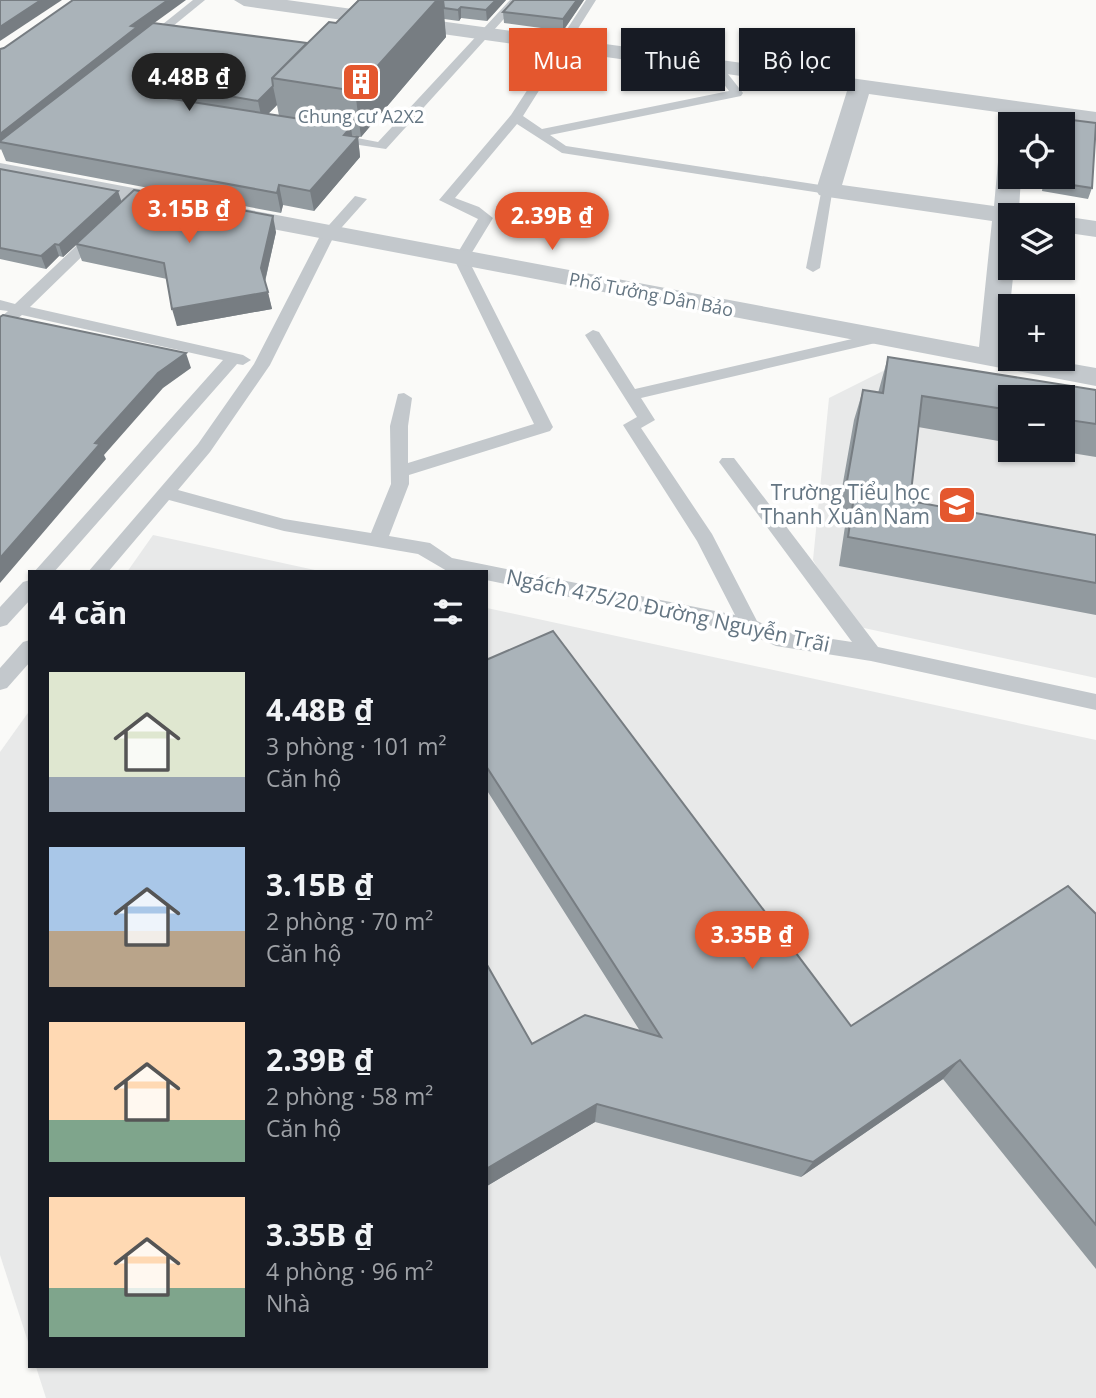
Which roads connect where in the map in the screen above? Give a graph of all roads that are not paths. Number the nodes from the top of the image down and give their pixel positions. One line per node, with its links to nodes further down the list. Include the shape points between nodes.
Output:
1 (201, 0): 9 (lane)
2 (244, 0): 5 (street)
3 (516, 0): 7 (lane)
4 (591, 0): 6 (lane)
5 (309, 4): 7 (street)
6 (571, 28)
7 (486, 35): 8 (street); 19 (lane, via 381,146)
8 (509, 38)
9 (137, 50)
10 (725, 67): 12 (street)
11 (725, 78): 18 (lane, via 737,93)
12 (860, 86): 14 (street); 21 (street)
13 (532, 91): 15 (lane)
14 (998, 113)
15 (516, 117): 18 (lane); 28 (lane, via 446,200 486,218)
16 (1075, 118): 17 (street)
17 (1096, 119)
18 (541, 133): 21 (lane, via 562,149)
19 (320, 135)
20 (0, 170): 27 (street, Phố Tưởng Dân Bảo, via 132,201)
21 (828, 190): 23 (street); 29 (lane)
22 (360, 199): 27 (lane)
23 (998, 214)
24 (107, 225): 32 (lane)
25 (1075, 226): 26 (street)
26 (1096, 229)
27 (328, 234): 28 (street, Phố Tưởng Dân Bảo); 38 (lane)
28 (461, 259): 35 (street, Phố Tưởng Dân Bảo); 43 (lane, via 544,427)
29 (813, 268)
30 (1001, 280): 37 (street)
31 (0, 305): 32 (lane)
32 (18, 310): 33 (lane); 36 (lane)
33 (0, 327)
34 (593, 335): 40 (lane)
35 (878, 338): 37 (street, Phố Tưởng Dân Bảo); 40 (lane)
36 (233, 358): 38 (lane); 46 (lane)
37 (993, 359): 39 (street, Phố Tưởng Dân Bảo)
38 (262, 365): 44 (lane)
39 (1096, 377)
40 (630, 395): 52 (lane, via 647,420 631,425 705,540)
41 (404, 398): 43 (lane)
42 (729, 462): 54 (lane)
43 (400, 472): 45 (lane, via 400,484)
44 (166, 493): 45 (lane, Ngách 475/20 Đường Nguyễn Trãi, via 284,525); 47 (lane)
45 (377, 542): 48 (lane, Ngách 475/20 Đường Nguyễn Trãi, via 423,548 447,564)
46 (45, 570)
47 (99, 570)
48 (476, 570)
49 (488, 572): 52 (lane, Ngách 475/20 Đường Nguyễn Trãi)
50 (28, 589): 51 (lane)
51 (0, 620)
52 (750, 626): 54 (lane, Ngách 475/20 Đường Nguyễn Trãi, via 776,638)
53 (28, 650): 55 (lane)
54 (871, 653): 56 (lane, Ngách 475/20 Đường Nguyễn Trãi)
55 (0, 682)
56 (1096, 702)

